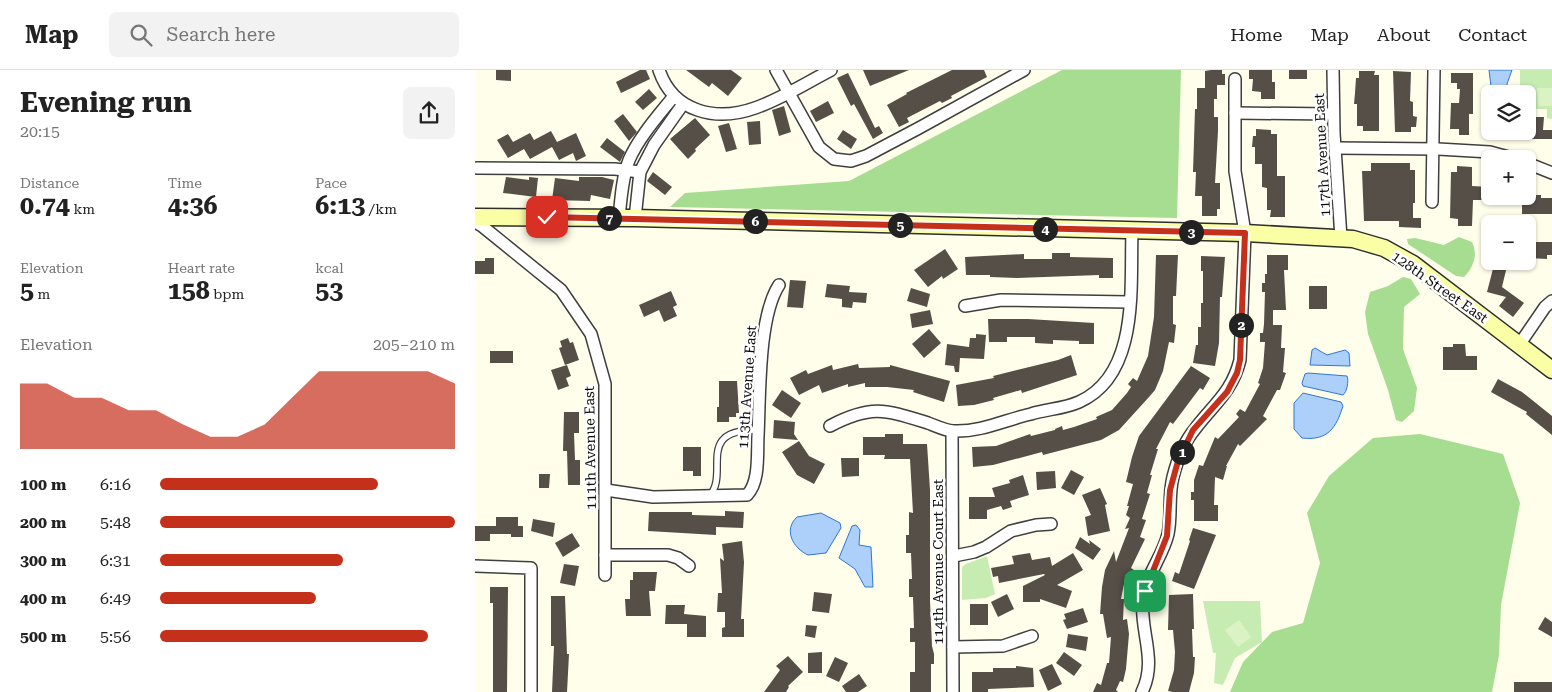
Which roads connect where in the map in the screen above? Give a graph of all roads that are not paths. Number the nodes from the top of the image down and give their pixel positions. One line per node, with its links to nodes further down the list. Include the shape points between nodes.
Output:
1 (659, 70): 9 (street)
2 (776, 70): 8 (street)
3 (831, 70): 8 (street)
4 (1024, 70): 8 (street, via 866,156 851,161 829,156 819,147)
5 (1333, 70): 11 (street, 117th Avenue East)
6 (1434, 70): 13 (street)
7 (1235, 79): 10 (street)
8 (789, 92): 9 (street, via 740,112 715,113 693,109)
9 (678, 100): 17 (street, via 636,148); 18 (street)
10 (1235, 113): 11 (street); 25 (street, via 1235,171)
11 (1333, 114): 12 (street, 117th Avenue East)
12 (1335, 148): 13 (street); 26 (street, 117th Avenue East)
13 (1433, 148): 14 (street); 20 (street)
14 (1481, 151)
15 (1536, 167): 19 (street)
16 (477, 168): 17 (street)
17 (626, 169): 18 (street); 22 (street)
18 (640, 172): 22 (street)
19 (1552, 173)
20 (1432, 202)
21 (475, 216): 22 (street, 128th Street East)
22 (627, 218): 24 (street, 128th Street East)
23 (475, 222): 36 (street, 111th Avenue East, via 561,290 591,334 605,384)
24 (1132, 231): 25 (street, 128th Street East); 29 (street)
25 (1245, 233): 26 (street, 128th Street East); 48 (street, via 1240,360 1227,392 1193,430 1173,476 1167,536 1143,598 1149,660)
26 (1341, 238): 31 (street, 128th Street East, via 1363,241 1398,255)
27 (779, 285): 34 (street, 113th Avenue East, via 770,302 765,328)
28 (1552, 301): 31 (street)
29 (1129, 302): 30 (street, via 1001,300); 35 (street, via 1128,332 1123,350 1102,385 1080,401 1063,408 1025,415 993,426)
30 (965, 306)
31 (1519, 345): 32 (street, 128th Street East)
32 (1552, 370)
33 (830, 426): 35 (street, via 858,414 884,411)
34 (758, 430): 37 (lane, via 735,432 723,441 717,456 715,488); 37 (street, 113th Avenue East, via 757,459 750,492 747,495)
35 (953, 431): 40 (street, 114th Avenue Court East)
36 (606, 490): 37 (street, via 653,497); 39 (street, 111th Avenue East)
37 (709, 496)
38 (1051, 524): 40 (street, via 1011,531 986,547)
39 (605, 555): 42 (street, via 668,555); 43 (street, 111th Avenue East)
40 (954, 556): 45 (street, 114th Avenue Court East)
41 (475, 566): 46 (street, via 531,568)
42 (689, 566)
43 (605, 575)
44 (1032, 636): 45 (street, via 1003,646)
45 (953, 647): 47 (street, 114th Avenue Court East)
46 (531, 692)
47 (953, 692)
48 (1141, 692)

